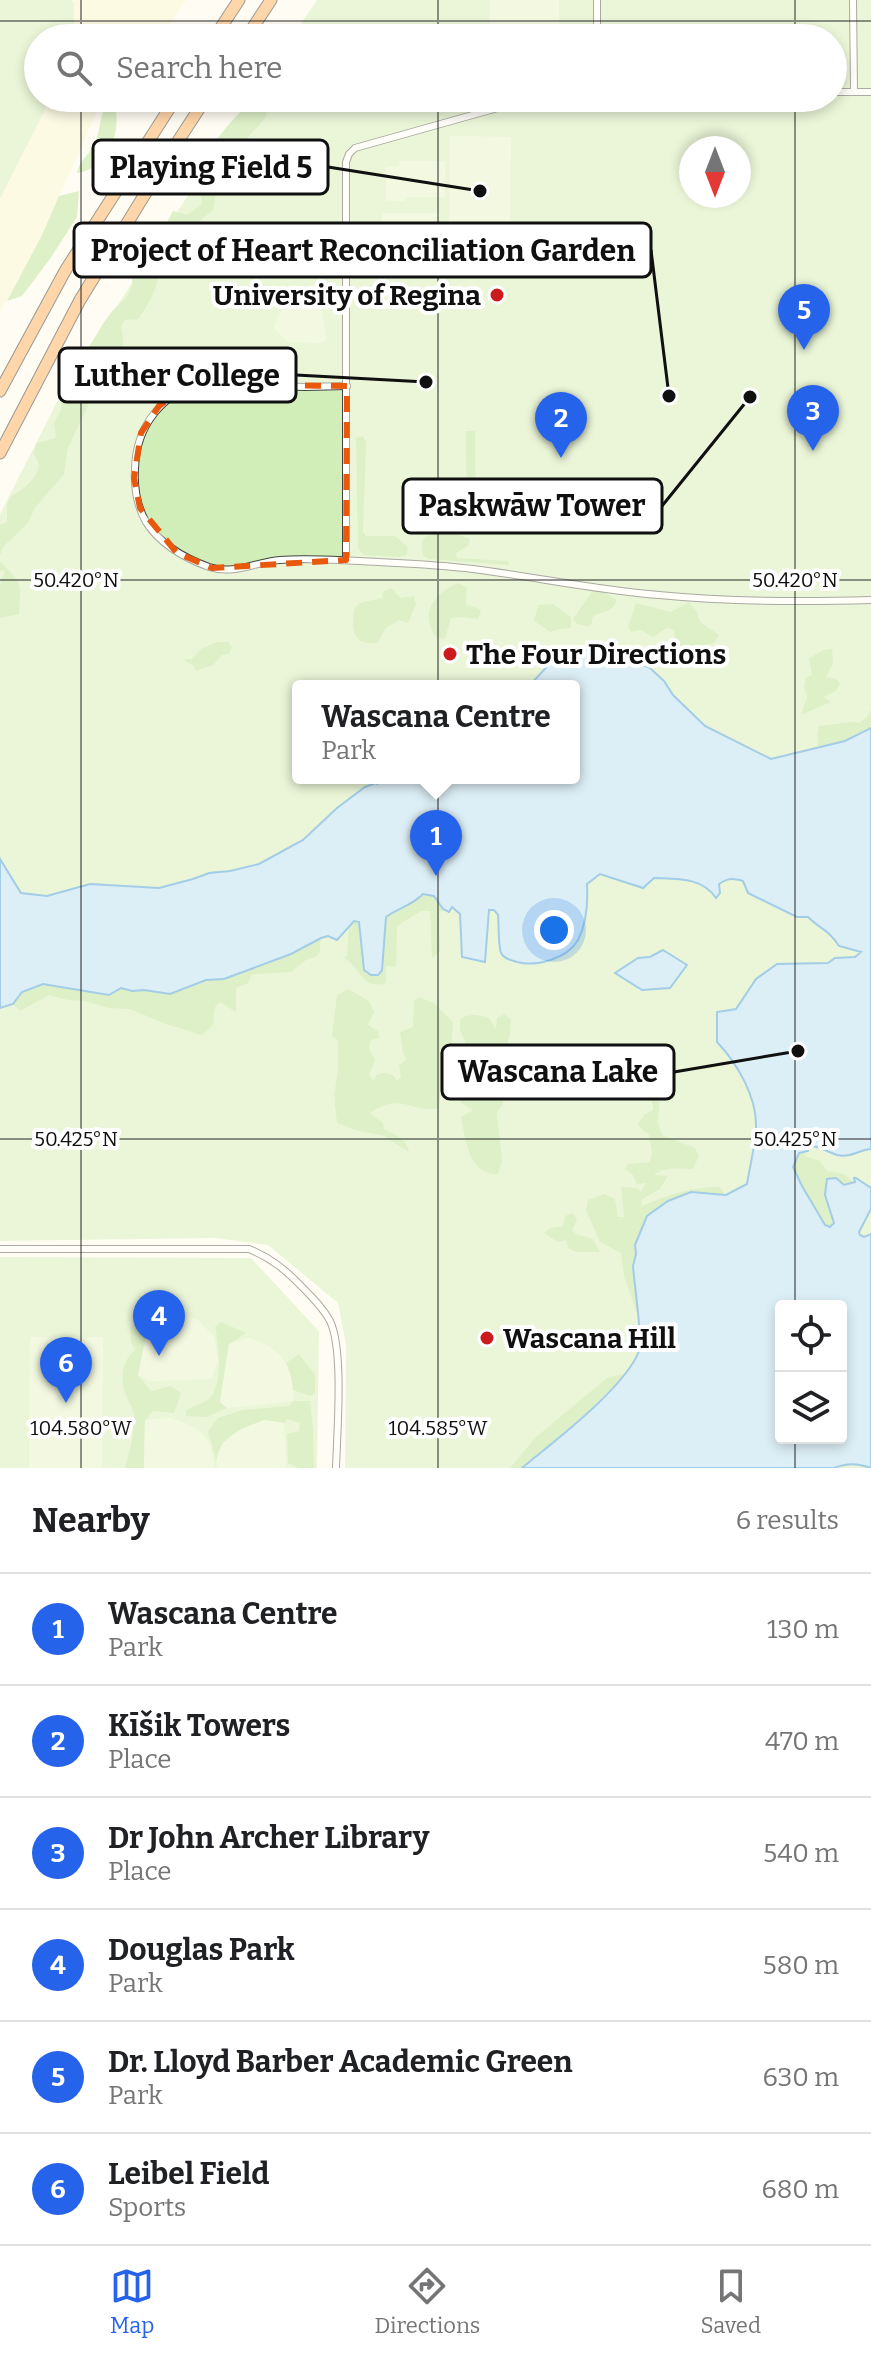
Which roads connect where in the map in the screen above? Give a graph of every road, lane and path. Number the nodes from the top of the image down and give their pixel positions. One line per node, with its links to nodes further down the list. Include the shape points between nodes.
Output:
1 (239, 0): 5 (highway)
2 (271, 0): 6 (highway)
3 (597, 0): 7 (street)
4 (853, 0): 9 (street)
5 (223, 24)
6 (255, 24)
7 (597, 24)
8 (847, 91): 9 (street)
9 (854, 91): 10 (street)
10 (871, 92)
11 (167, 112): 15 (highway, via 65,271)
12 (197, 112): 16 (highway, via 80,300)
13 (483, 112): 14 (street, via 349,154)
14 (347, 386): 17 (street); 17 (street, via 276,385 228,375 187,386 148,421 137,446 134,478 147,523 177,553 212,568)
15 (0, 391)
16 (0, 453)
17 (346, 560): 18 (street, via 469,568 657,595)
18 (871, 600)
19 (0, 1249): 20 (street, via 249,1249 269,1257 330,1320 336,1340)
20 (336, 1468)

